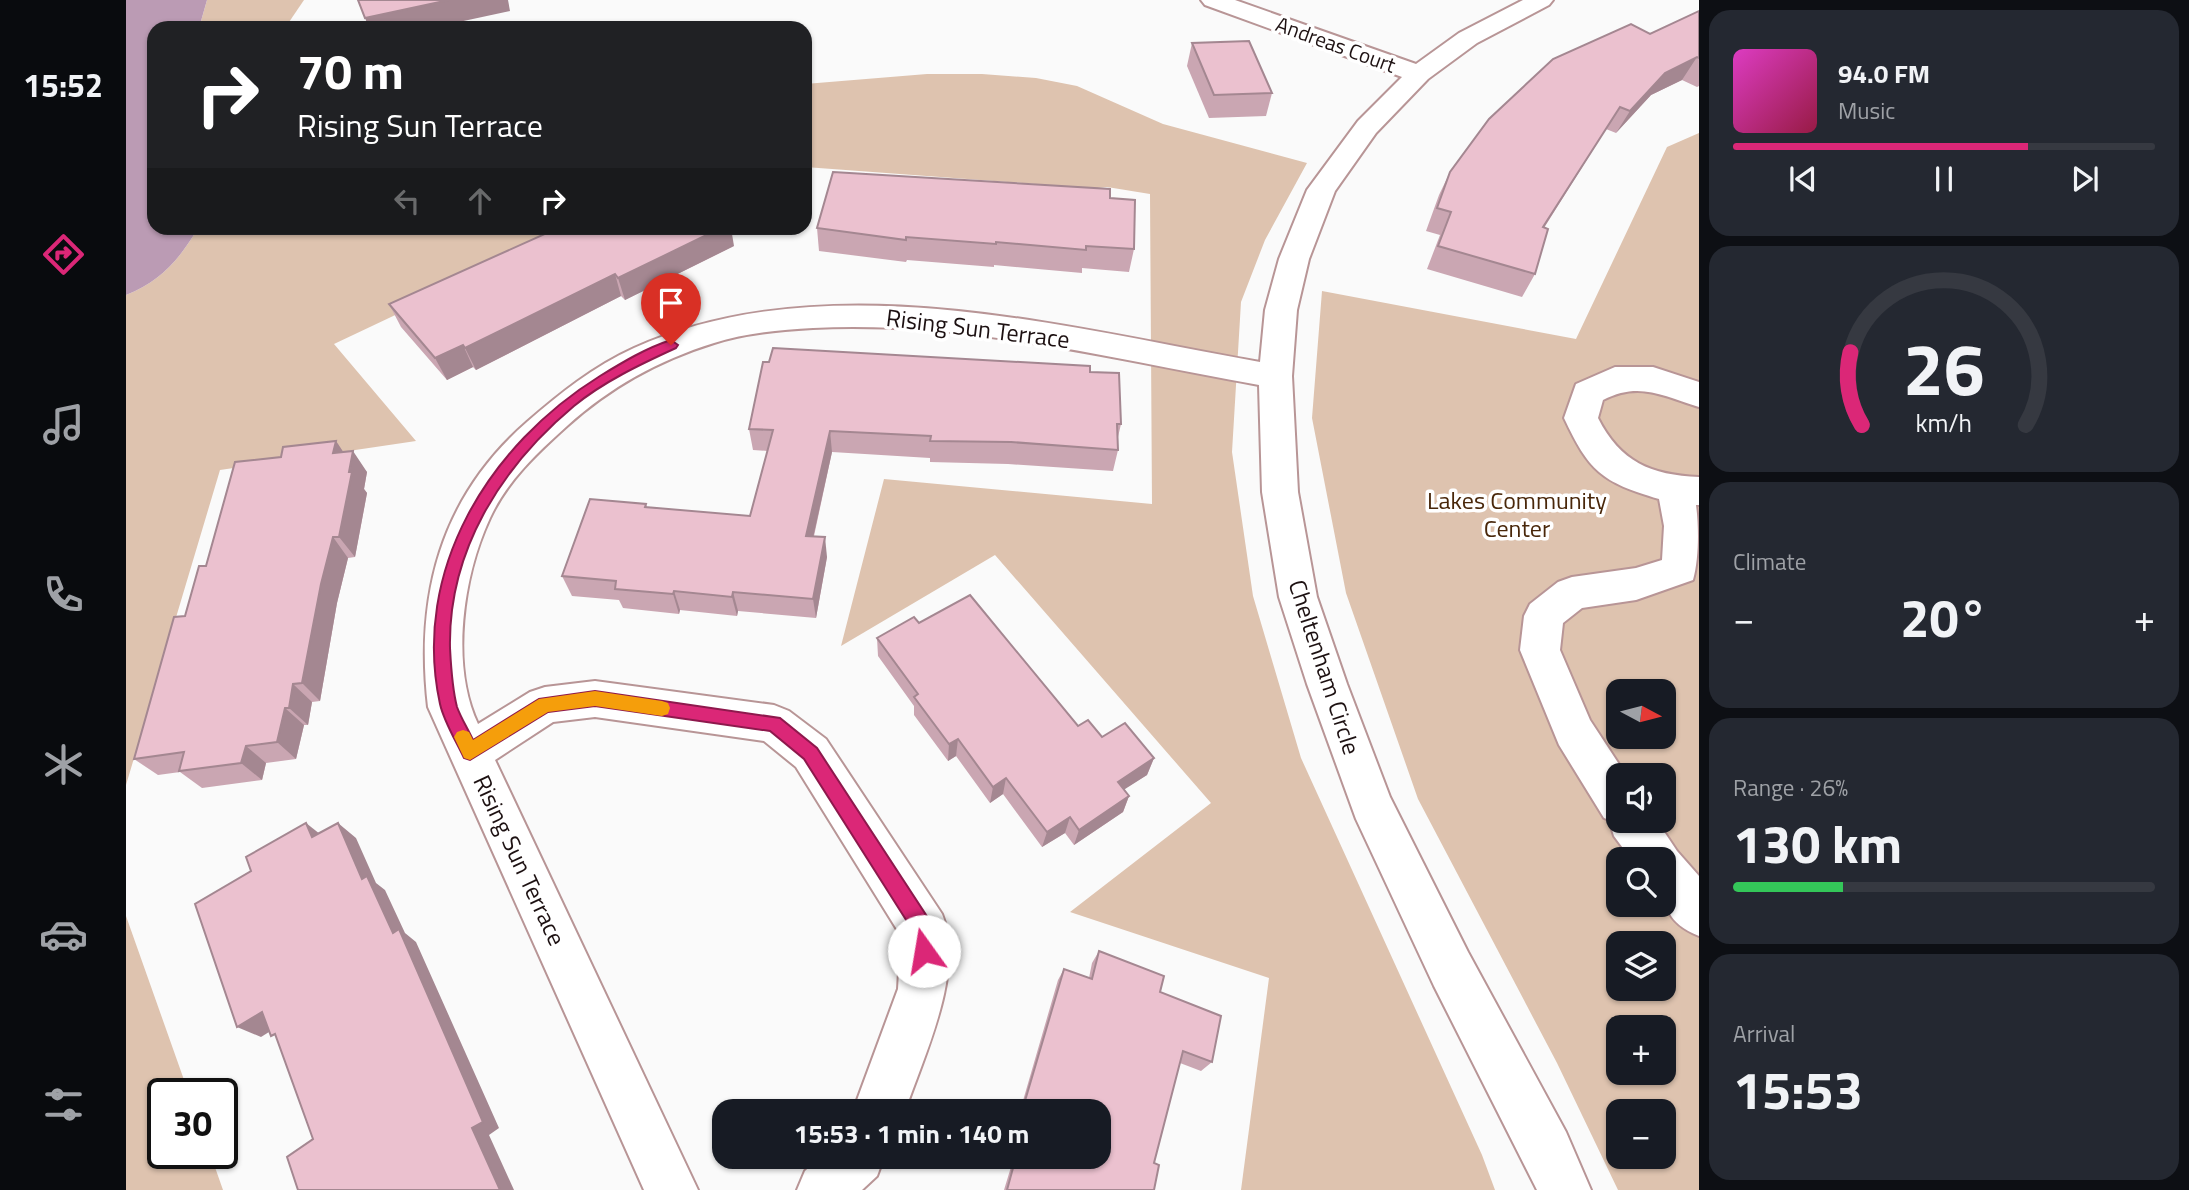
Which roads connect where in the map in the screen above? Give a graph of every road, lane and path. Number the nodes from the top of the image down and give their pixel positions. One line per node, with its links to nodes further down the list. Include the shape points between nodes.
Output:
1 (1213, 0): 3 (street, Andreas Court)
2 (1541, 0): 3 (street, Cheltenham Circle, via 1468,38)
3 (1419, 74): 4 (street, Cheltenham Circle, via 1367,127 1321,190 1284,297)
4 (1275, 376): 7 (street, Rising Sun Terrace, via 977,323 857,314 745,323 707,332 636,360 571,401 509,460 472,517 456,552 442,628 442,668 449,707); 15 (street, Cheltenham Circle, via 1280,492 1298,597 1326,684 1371,804)
5 (1699, 395): 6 (street, via 1653,379 1615,379 1588,393 1581,418 1596,448 1629,475)
6 (1687, 491): 8 (street, via 1680,569 1636,584 1572,593 1544,616 1540,650 1574,732)
7 (470, 752): 11 (street, via 545,705 595,699 774,724 811,753 925,931 922,989); 13 (street, Rising Sun Terrace)
8 (1606, 782)
9 (1676, 883): 10 (street)
10 (1699, 913)
11 (883, 1099)
12 (846, 1169): 14 (street)
13 (671, 1190)
14 (824, 1190)
15 (1564, 1190)

